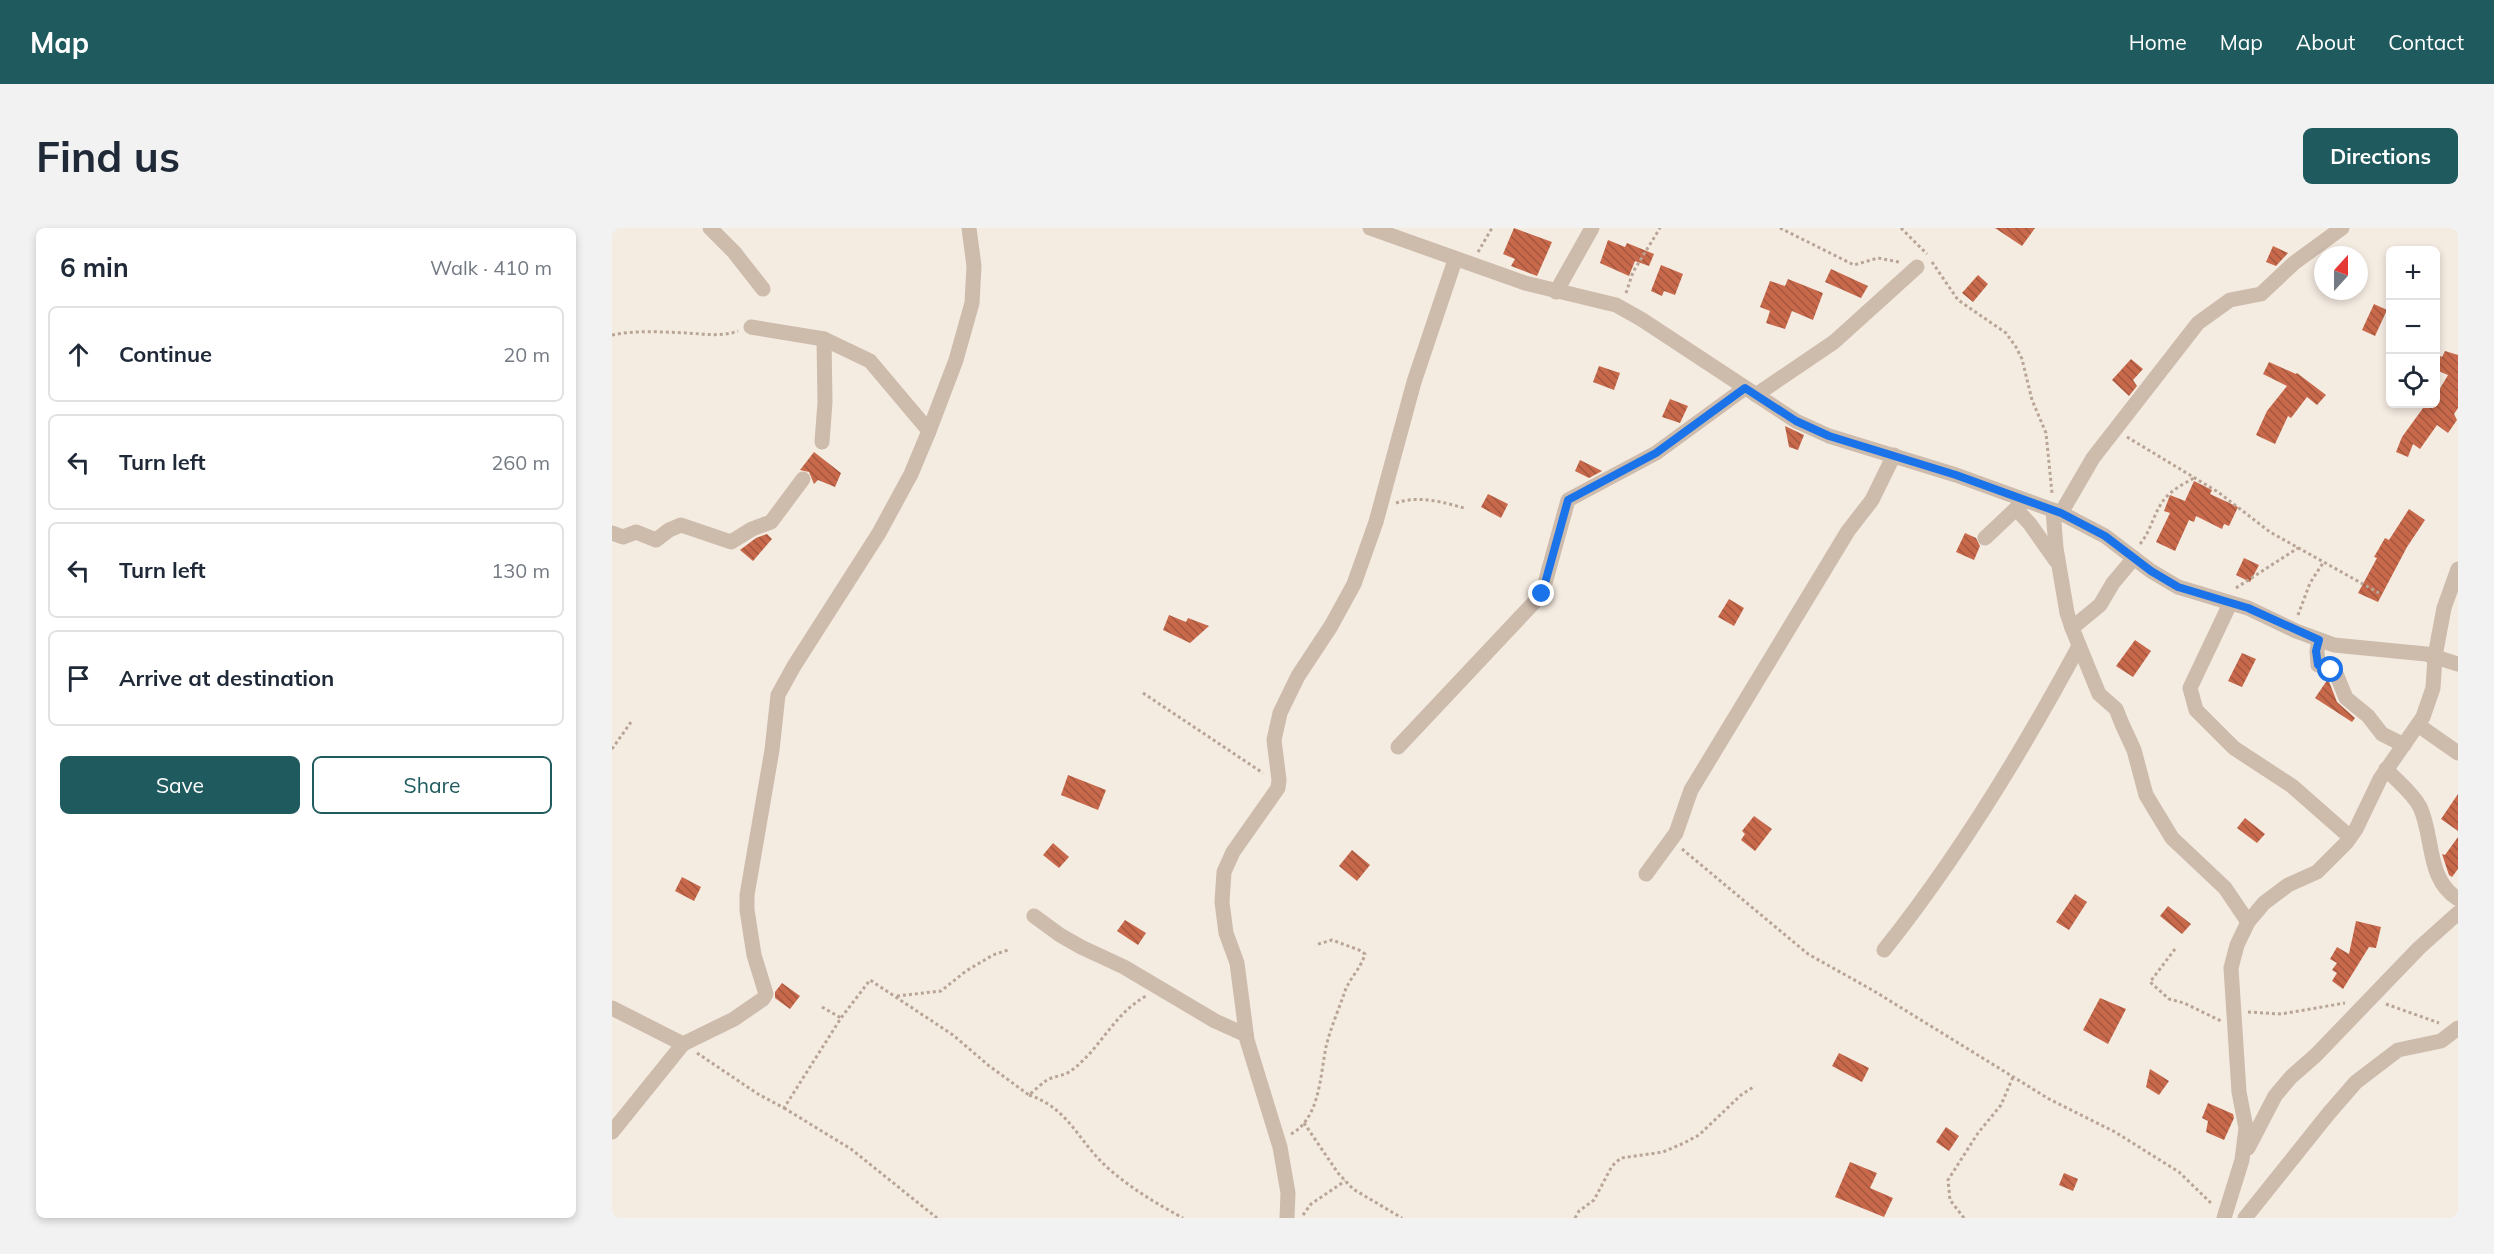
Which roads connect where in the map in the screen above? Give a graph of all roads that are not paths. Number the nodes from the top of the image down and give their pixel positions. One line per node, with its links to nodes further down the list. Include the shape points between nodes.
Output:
1 (710, 228): 8 (street)
2 (969, 228): 13 (street, via 974,266 972,303)
3 (1370, 228): 6 (street)
4 (1592, 228): 9 (street)
5 (2342, 228): 18 (street, via 2294,263 2261,294 2230,300 2198,323)
6 (1455, 260): 9 (street); 44 (street, via 1414,382 1361,568 1343,608 1298,675 1280,713 1274,740 1279,784 1233,852 1223,880 1226,933 1237,963)
7 (1917, 267): 12 (street, via 1834,342)
8 (763, 289)
9 (1556, 292): 12 (street, via 1622,309)
10 (751, 327): 11 (street)
11 (824, 339): 13 (street, via 870,361); 14 (street)
12 (1751, 391): 15 (street, via 1796,421 1829,436); 32 (street, via 1656,453 1568,500 1542,594)
13 (929, 431): 45 (street, via 879,533 778,695 747,895 754,955 766,994 734,1019)
14 (822, 442)
15 (1894, 455): 17 (street, via 1956,475); 36 (street, via 1872,500 1848,531 1691,790 1676,833)
16 (803, 479): 19 (street, via 771,522 731,542 681,525 654,540 636,532 623,537)
17 (2020, 504): 18 (street); 20 (street); 22 (street)
18 (2057, 511): 21 (street, via 2105,536); 22 (street)
19 (612, 533)
20 (1985, 538)
21 (2133, 558): 24 (street, via 2178,587); 25 (street, via 2100,605)
22 (2059, 566): 25 (street)
23 (2458, 569): 28 (street)
24 (2225, 604): 26 (street, via 2269,616); 35 (street, via 2190,688 2196,710 2234,748 2292,786)
25 (2072, 628): 27 (street)
26 (2319, 640): 28 (street, via 2358,649); 31 (street, via 2318,665 2335,671 2346,698 2382,734)
27 (2079, 646): 40 (street, via 2099,694 2116,709 2134,750 2146,795 2172,838 2225,888); 41 (street, via 2041,717 1926,897)
28 (2435, 656): 29 (street); 30 (street, via 2433,688)
29 (2458, 664)
30 (2418, 725): 31 (street); 33 (street)
31 (2404, 745): 34 (street)
32 (1398, 747)
33 (2458, 753)
34 (2386, 769): 35 (street); 37 (street, via 2416,800 2437,873 2444,887)
35 (2350, 837): 40 (street, via 2317,872 2275,894)
36 (1646, 874)
37 (2458, 899)
38 (2458, 913): 47 (street, via 2291,1077 2262,1118)
39 (1034, 915): 44 (street, via 1081,947 1124,966 1215,1021)
40 (2248, 922): 47 (street, via 2231,968 2239,1092 2246,1128)
41 (1884, 950)
42 (612, 1008): 45 (street)
43 (2458, 1028): 50 (street, via 2441,1041 2398,1050 2356,1082)
44 (1246, 1035): 49 (street, via 1278,1138 1288,1193)
45 (683, 1044): 46 (street)
46 (612, 1132)
47 (2242, 1160): 48 (street)
48 (2219, 1215)
49 (1287, 1218)
50 (2245, 1218)

